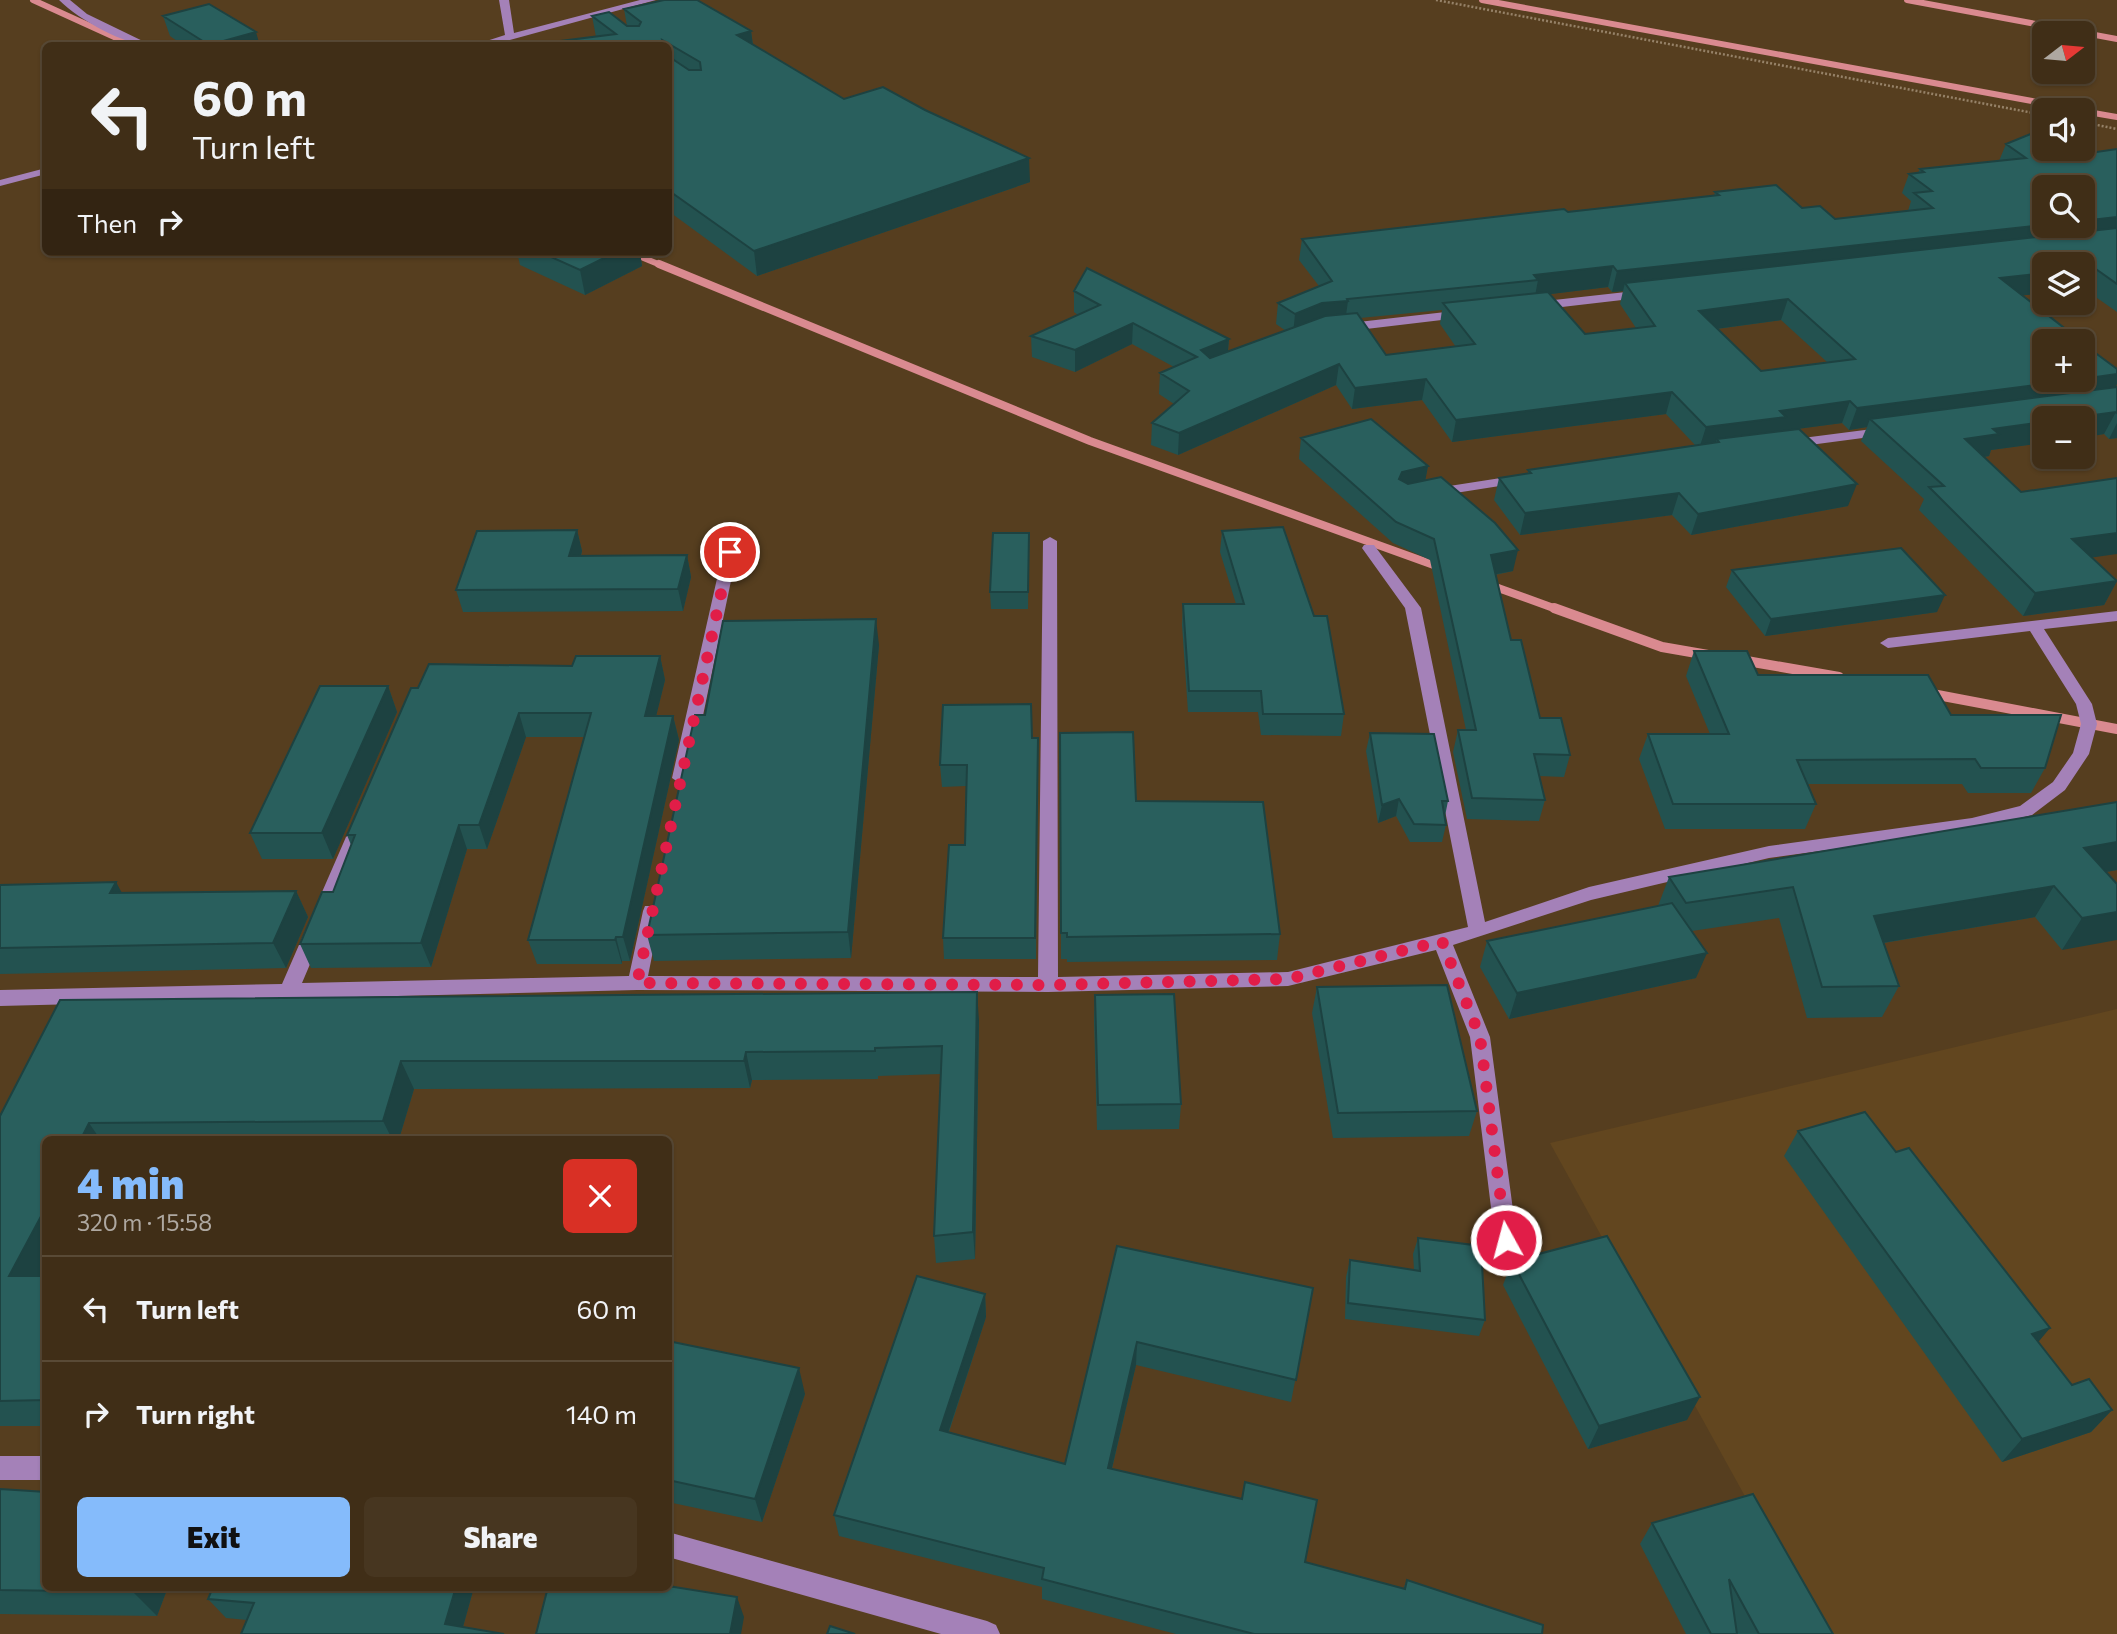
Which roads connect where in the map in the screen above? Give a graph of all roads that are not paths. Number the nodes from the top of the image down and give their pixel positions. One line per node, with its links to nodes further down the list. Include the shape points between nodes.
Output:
1 (64, 0): 7 (street, via 84,16)
2 (504, 0): 6 (street)
3 (651, 0): 4 (street)
4 (597, 14): 5 (street); 6 (street)
5 (608, 22)
6 (510, 36): 8 (street)
7 (140, 42)
8 (489, 42)
9 (42, 172): 10 (street)
10 (0, 183)
11 (1660, 292): 12 (street)
12 (1521, 308)
13 (1480, 313): 14 (street)
14 (1331, 330)
15 (1909, 428): 16 (street)
16 (1771, 446)
17 (1536, 477): 18 (street)
18 (1416, 496)
19 (1050, 541): 31 (street)
20 (1369, 548): 28 (street, via 1413,608)
21 (730, 552): 25 (street)
22 (2117, 616): 23 (street)
23 (2035, 627): 24 (street); 28 (street, via 2084,704 2090,724 2081,754 2059,786 2026,811 1972,824 1769,852 1589,894)
24 (1888, 643)
25 (678, 795)
26 (360, 824): 32 (street)
27 (657, 889): 30 (street)
28 (1478, 932): 29 (street)
29 (1442, 941): 31 (street, via 1288,979); 34 (street, via 1480,1037)
30 (637, 983): 31 (street); 32 (street)
31 (1048, 985)
32 (289, 991): 33 (street)
33 (0, 998)
34 (1506, 1240)
35 (0, 1468): 36 (street)
36 (42, 1468)
37 (672, 1545): 38 (street)
38 (987, 1634)

